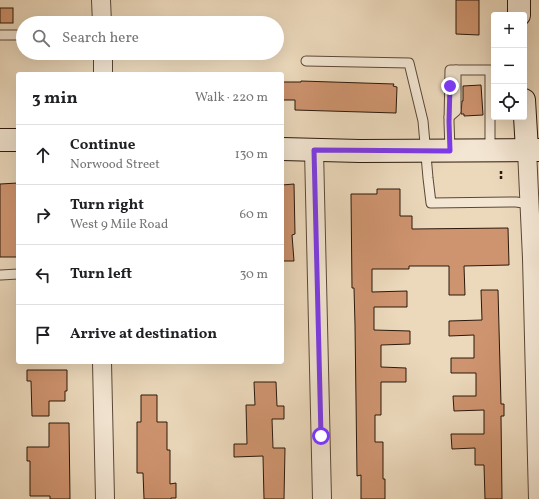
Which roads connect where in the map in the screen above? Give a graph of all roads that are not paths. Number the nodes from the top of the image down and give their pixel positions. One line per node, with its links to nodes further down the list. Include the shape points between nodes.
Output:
1 (101, 0): 4 (street)
2 (519, 0): 3 (main road)
3 (519, 12)
4 (102, 16)
5 (0, 35): 6 (lane)
6 (16, 35)
7 (103, 60): 9 (street)
8 (306, 61): 15 (lane, via 409,64 423,121)
9 (103, 72)
10 (527, 117): 17 (main road)
11 (0, 140): 12 (main road)
12 (16, 140)
13 (284, 149): 14 (main road)
14 (314, 150): 15 (main road); 24 (street)
15 (426, 150): 18 (main road); 19 (lane, via 431,203)
16 (490, 150): 17 (main road); 18 (main road); 18 (lane, via 490,70 450,70)
17 (533, 150): 19 (street)
18 (450, 151)
19 (530, 204): 25 (street)
20 (16, 274): 21 (lane)
21 (1, 275)
22 (102, 364): 23 (street)
23 (105, 499)
24 (322, 499)
25 (538, 499)

